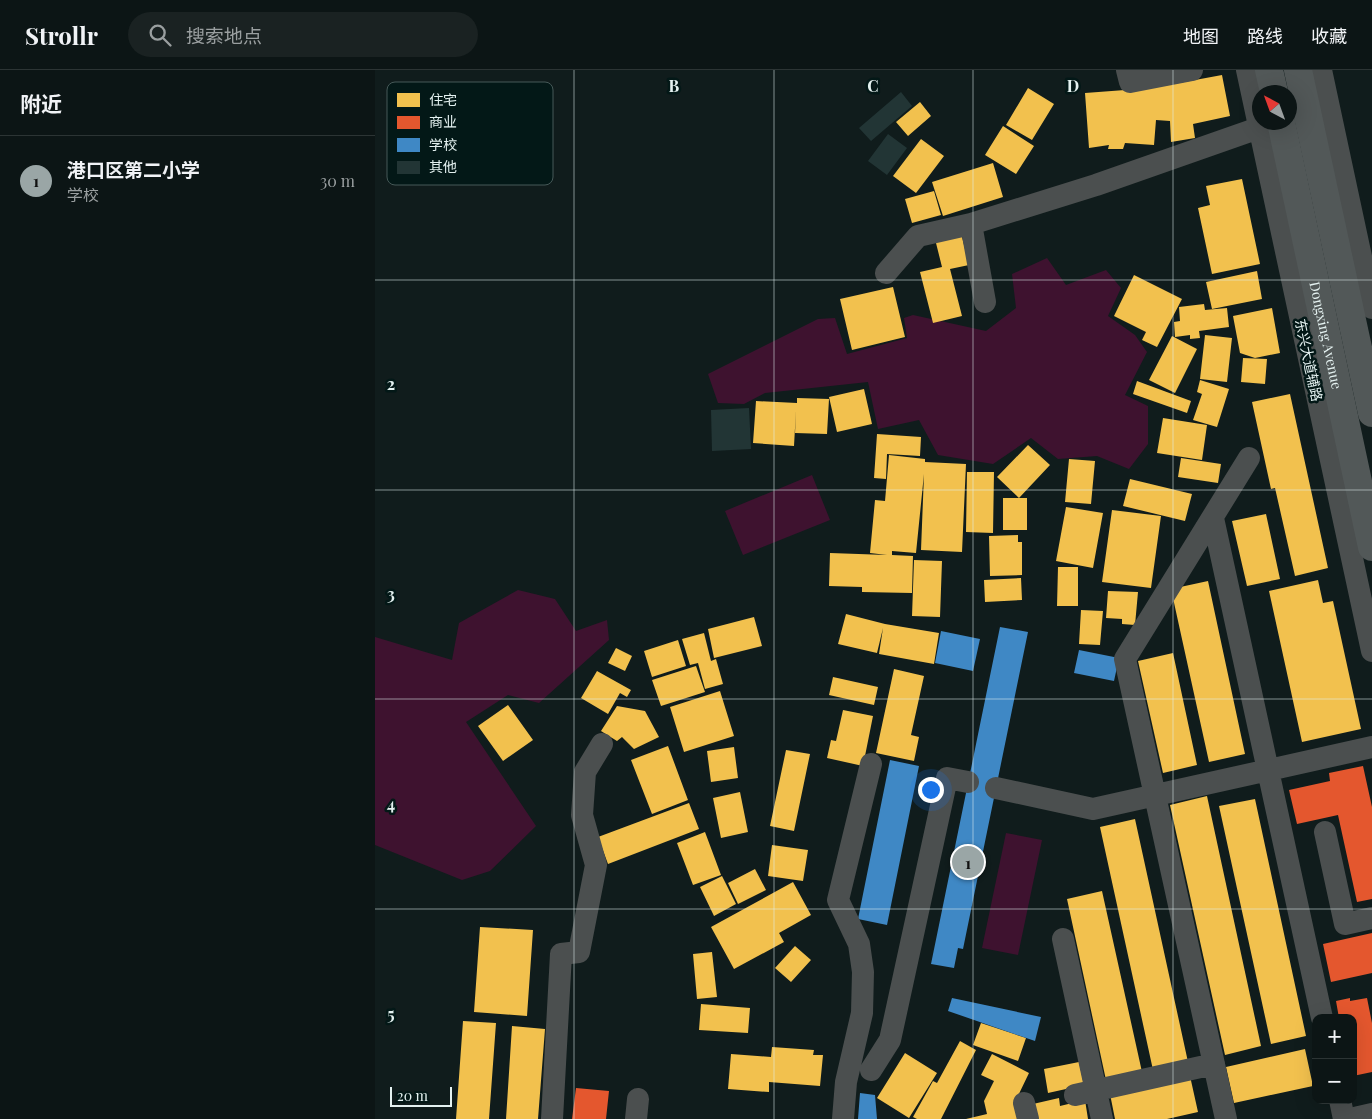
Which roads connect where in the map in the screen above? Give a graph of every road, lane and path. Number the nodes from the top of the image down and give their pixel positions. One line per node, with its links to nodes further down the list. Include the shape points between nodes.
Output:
1 (1127, 70): 2 (street, via 1130,82)
2 (1192, 70)
3 (1247, 70): 6 (street)
4 (1313, 71): 5 (street); 10 (main road, Dongxing Avenue)
5 (1272, 81)
6 (1254, 85)
7 (1254, 130): 9 (street)
8 (1272, 130): 17 (main road, Dongxing Avenue)
9 (971, 224): 11 (street, via 918,236); 12 (street)
10 (1356, 243): 13 (street); 14 (main road, Dongxing Avenue)
11 (886, 273)
12 (985, 302)
13 (1372, 308)
14 (1368, 379): 15 (main road, Dongxing Avenue)
15 (1372, 413)
16 (1249, 458): 18 (street)
17 (1343, 466): 19 (main road, Dongxing Avenue); 20 (street)
18 (1213, 518): 24 (street); 27 (street, via 1125,659)
19 (1372, 547)
20 (1372, 651)
21 (603, 744): 37 (street, via 585,772 582,815 596,865 579,952 561,954)
22 (1372, 747): 24 (street)
23 (871, 764): 38 (street, via 838,900 859,944 863,972 862,1013 846,1082)
24 (1268, 770): 27 (street); 31 (street)
25 (968, 782): 33 (street, via 947,778 890,1040)
26 (995, 788): 27 (street, via 1093,809)
27 (1155, 795): 32 (street)
28 (1325, 832): 29 (street, via 1345,924)
29 (1372, 918)
30 (1063, 939): 34 (street)
31 (1321, 1014)
32 (1214, 1064): 34 (street); 40 (street)
33 (871, 1070)
34 (1085, 1093): 39 (street)
35 (1341, 1104): 41 (street)
36 (1372, 1114): 42 (street)
37 (552, 1119)
38 (843, 1119)
39 (1102, 1119)
40 (1226, 1119)
41 (1344, 1119)
42 (1350, 1119)

